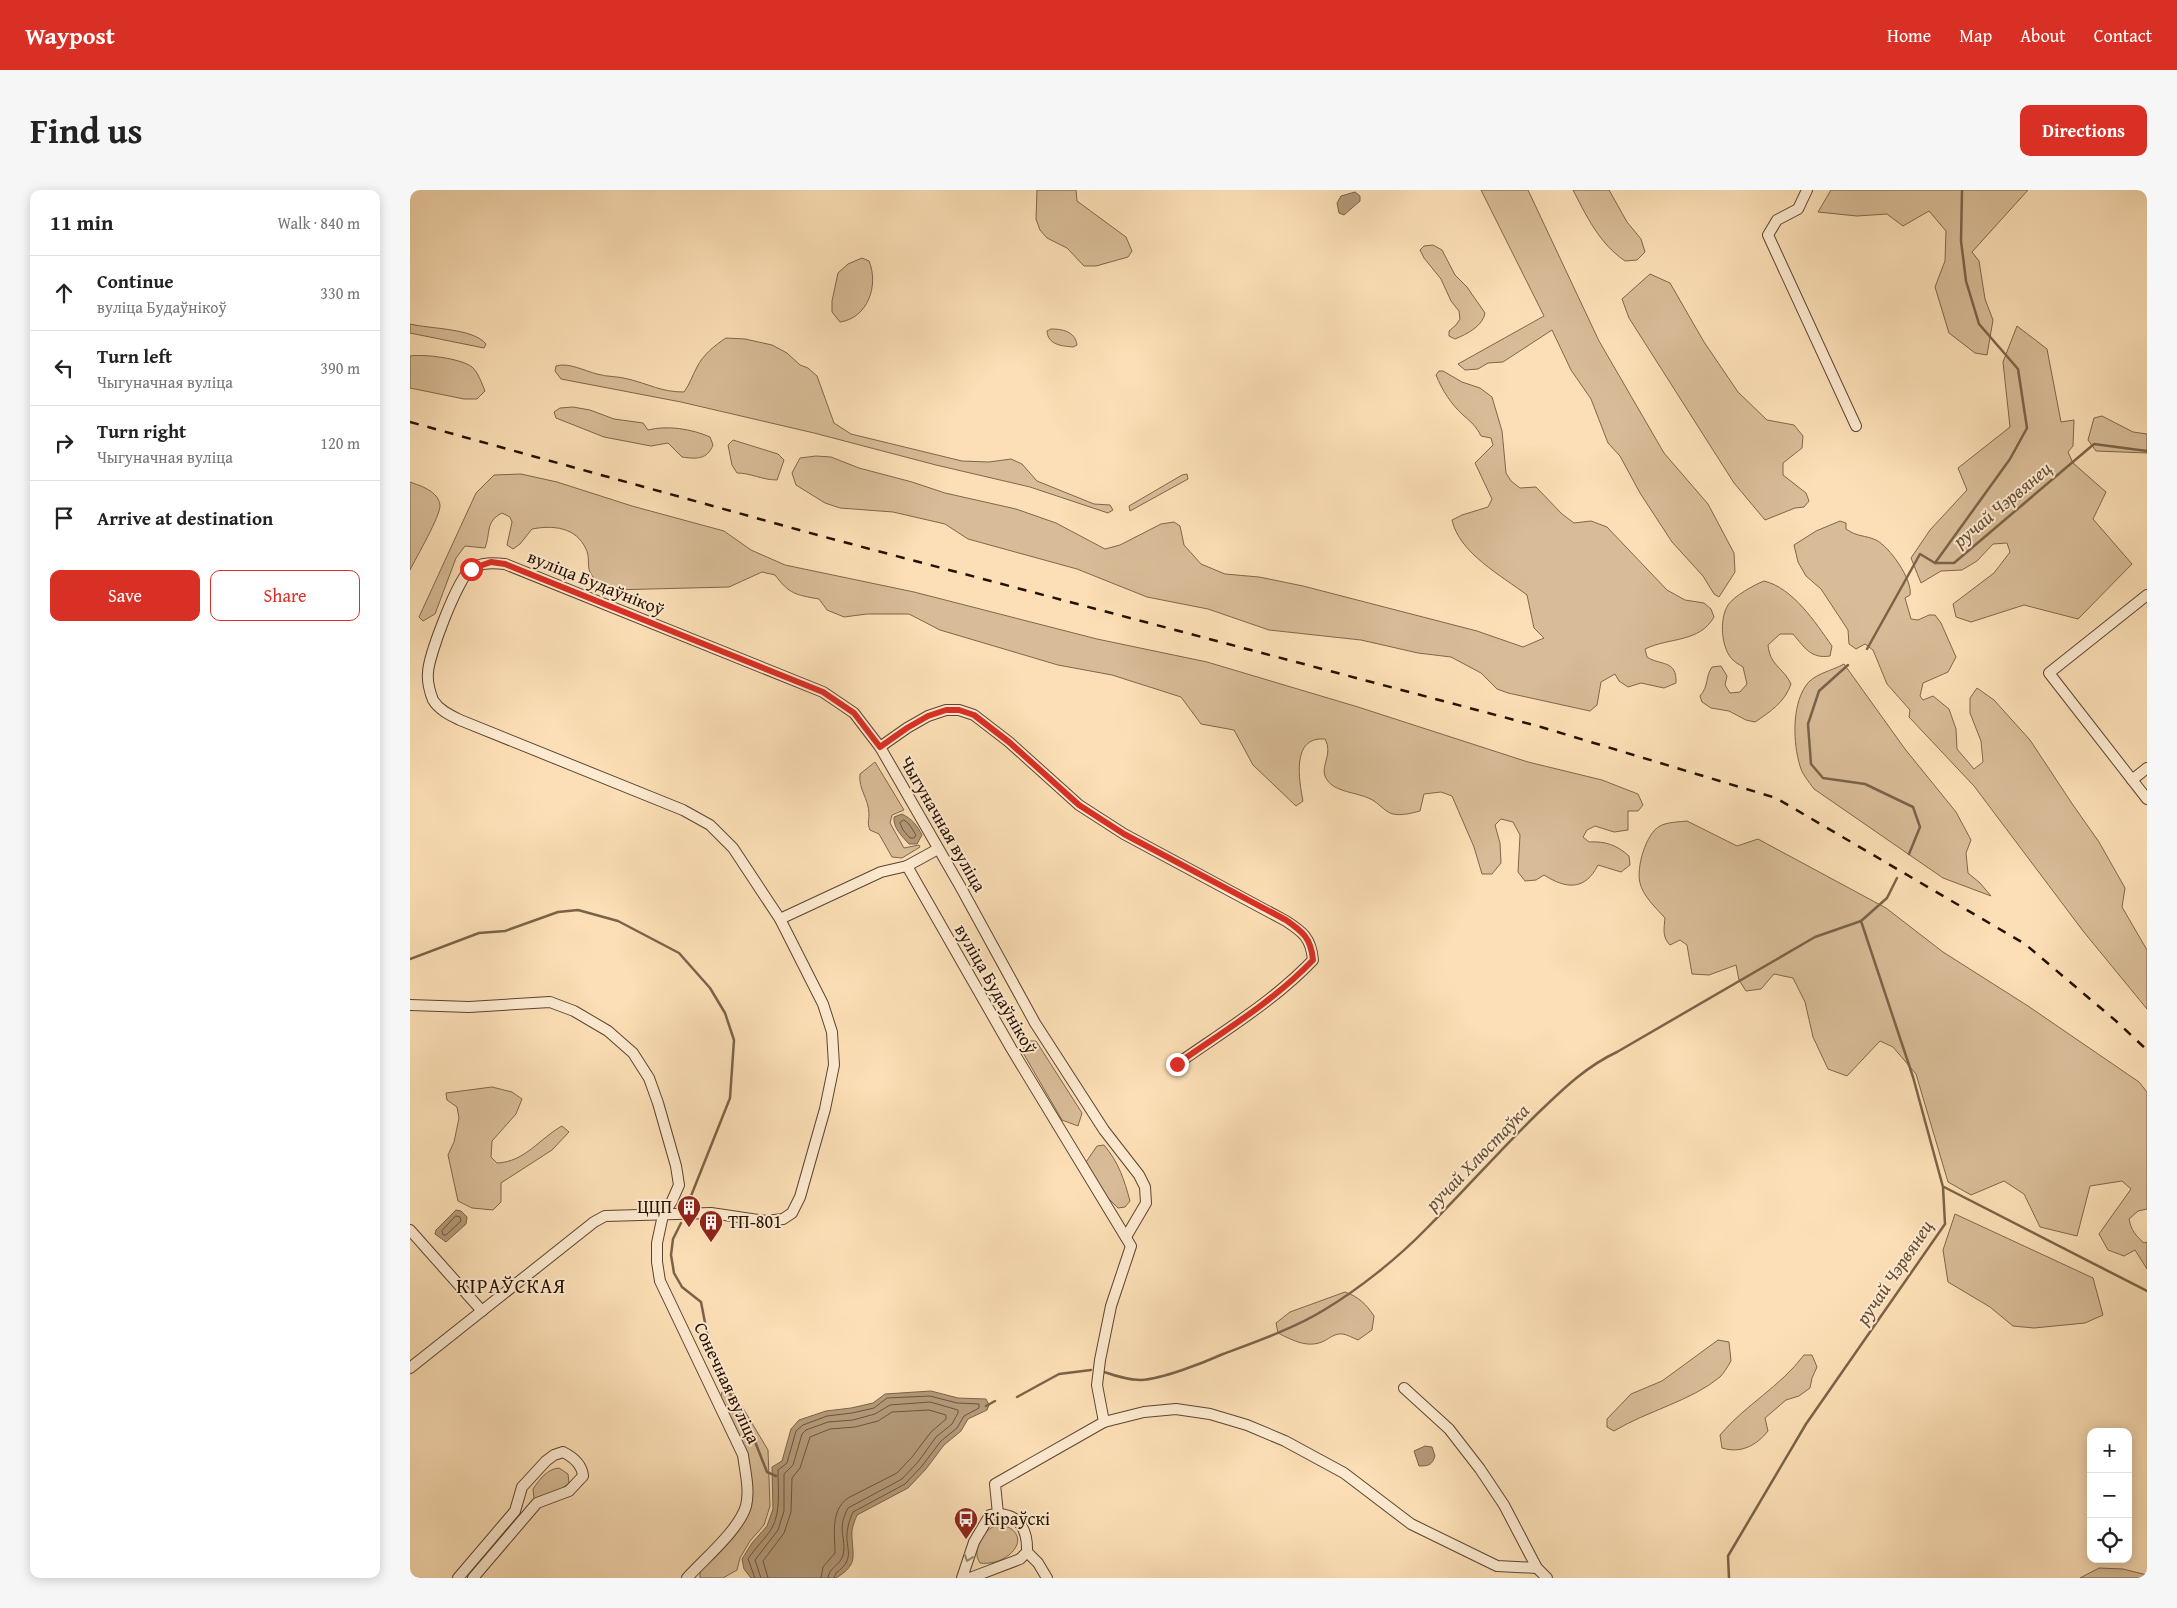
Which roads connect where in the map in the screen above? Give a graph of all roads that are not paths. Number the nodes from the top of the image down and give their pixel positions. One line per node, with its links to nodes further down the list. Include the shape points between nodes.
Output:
1 (1807, 190): 2 (street, via 1798,209 1777,220 1768,235)
2 (1856, 426)
3 (2147, 595): 6 (street, via 2049,672)
4 (880, 747): 8 (street, Чыгуначная вуліца); 10 (street, вуліца Будаўнікоў, via 854,713 823,692 505,564 491,562 478,566 461,580 450,603 428,672 434,700 442,710 501,738 683,810 710,825 742,860); 12 (street, Чыгуначная вуліца, via 928,716 946,710 974,715 1079,805 1124,834 1303,932 1312,947 1313,960 1281,991)
5 (2147, 768): 6 (street)
6 (2132, 780): 7 (street)
7 (2147, 799)
8 (938, 849): 9 (street); 15 (street, Чыгуначная вуліца, via 1035,1023 1145,1187 1146,1203)
9 (907, 866): 10 (street, via 881,872); 15 (street, вуліца Будаўнікоў, via 1016,1056)
10 (780, 919): 13 (street, вуліца Будаўнікоў, via 823,1004 832,1032 834,1065 800,1197 792,1213 778,1221 711,1213)
11 (410, 1005): 13 (street, Сонечная вуліца, via 468,1007 550,1002 574,1011 608,1031 633,1053 649,1078 676,1166 679,1185)
12 (1177, 1064)
13 (663, 1215): 16 (street, вуліца Будаўнікоў, via 605,1216); 25 (street, Сонечная вуліца, via 657,1243 660,1281 743,1455 747,1480 746,1505 739,1521)
14 (410, 1230): 16 (street)
15 (1129, 1241): 19 (street, Чыгуначная вуліца, via 1100,1360 1097,1386)
16 (482, 1311): 17 (street, вуліца Будаўнікоў)
17 (410, 1368)
18 (1404, 1388): 22 (street, via 1450,1429 1480,1469 1504,1505)
19 (1104, 1422): 20 (street, via 995,1484); 22 (street, via 1144,1412 1176,1409 1210,1414 1247,1425 1285,1441 1344,1473 1411,1524 1498,1566)
20 (998, 1514): 21 (street, via 1015,1518 1022,1526 1028,1539); 26 (street, one-way to 26, via 990,1515 974,1542)
21 (1027, 1552): 27 (street, via 1020,1559); 28 (street)
22 (1537, 1568): 29 (street)
23 (458, 1578): 24 (street, via 515,1511 522,1487 546,1461 563,1452 572,1456 582,1468 583,1476 569,1491 537,1503)
24 (473, 1578)
25 (687, 1578)
26 (962, 1578)
27 (970, 1578)
28 (1047, 1578)
29 (1547, 1578)

